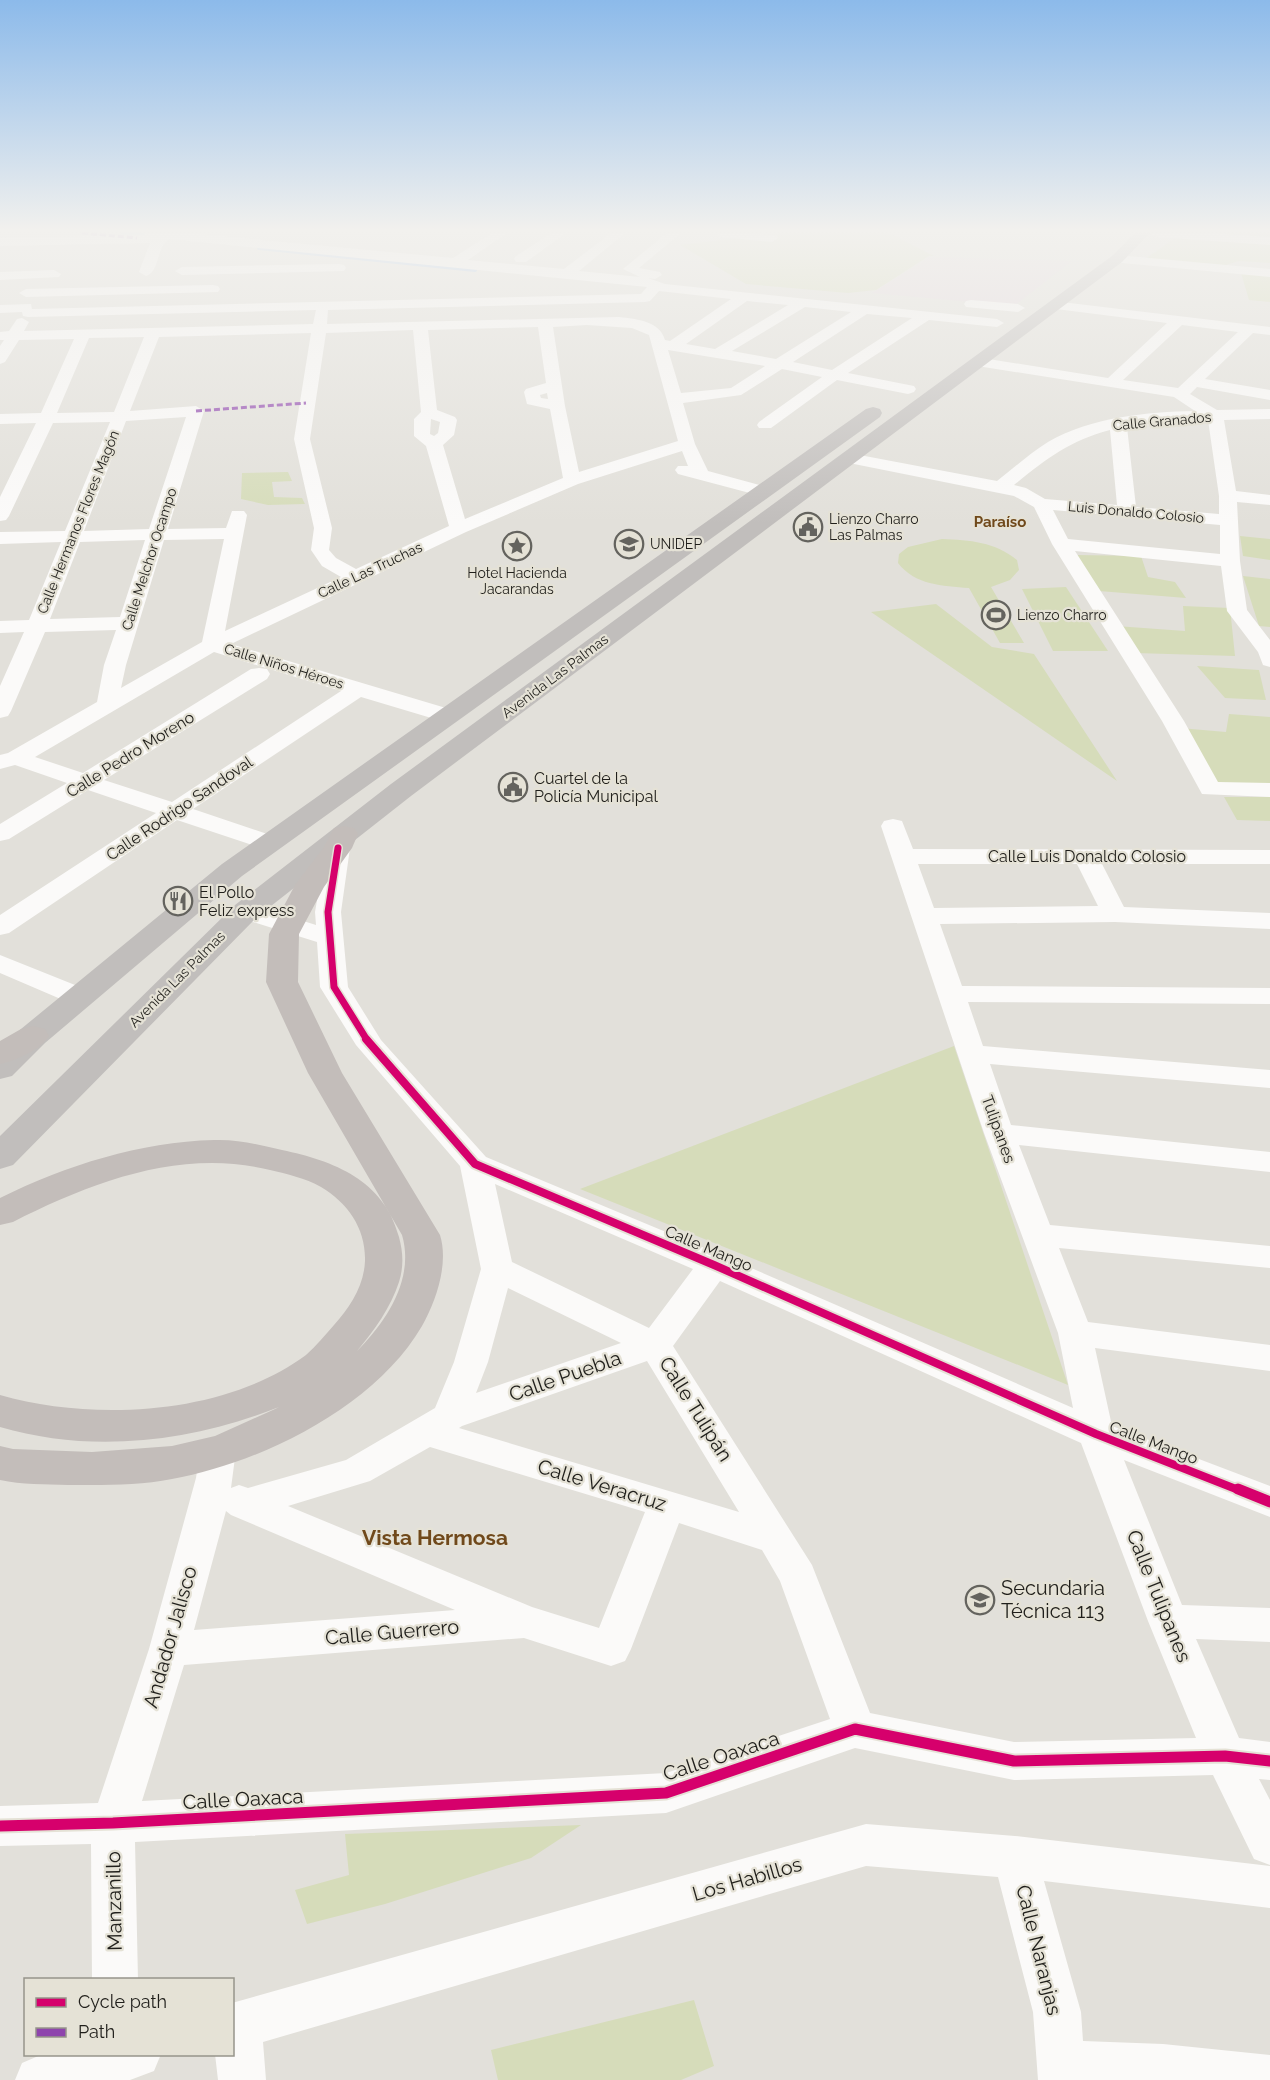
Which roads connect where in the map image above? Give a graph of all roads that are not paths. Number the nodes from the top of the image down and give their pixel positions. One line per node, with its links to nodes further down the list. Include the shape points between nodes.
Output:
1 (274, 330): 14 (street)
2 (318, 330): 57 (street, via 302,444 323,528 320,550 329,562)
3 (420, 330): 51 (street, via 429,413 422,419 422,436 434,443)
4 (546, 330): 25 (street)
5 (651, 330): 17 (street)
6 (692, 330): 17 (street)
7 (757, 330): 18 (street)
8 (833, 330): 21 (street)
9 (904, 330): 22 (street)
10 (991, 330): 19 (main road, Avenida Las Palmas)
11 (1012, 330): 19 (main road, Avenida Las Palmas)
12 (1168, 330): 24 (street)
13 (1249, 330): 26 (street)
14 (153, 333): 15 (street); 33 (street, Calle Hermanos Flores Magón)
15 (83, 334): 16 (street); 34 (street)
16 (7, 336): 20 (street)
17 (666, 345): 18 (street); 29 (street)
18 (719, 353): 21 (street)
19 (969, 356): 24 (street); 40 (main road, Avenida Las Palmas)
20 (0, 359)
21 (780, 364): 22 (street); 29 (street, via 735,392)
22 (834, 375): 27 (street); 37 (street)
23 (926, 376): 27 (main road, Avenida Las Palmas)
24 (1110, 384): 26 (street, via 1156,392)
25 (554, 386): 30 (street); 30 (street, via 532,392 533,401)
26 (1185, 388): 28 (street); 32 (street)
27 (908, 389): 44 (main road, Avenida Las Palmas)
28 (1270, 395)
29 (674, 399): 38 (street)
30 (557, 406): 42 (street)
31 (1270, 414): 32 (street, Calle Granados)
32 (1215, 416): 36 (street, Calle Granados); 45 (street)
33 (120, 417): 34 (street); 52 (street, Calle Melchor Ocampo, via 196,411); 53 (street, Calle Hermanos Flores Magón)
34 (47, 418): 35 (street); 49 (street)
35 (0, 419)
36 (1118, 423): 43 (street, Calle Granados, via 1061,442); 48 (street)
37 (765, 425)
38 (687, 444): 39 (street, Calle Las Truchas); 41 (street)
39 (645, 458): 41 (street); 42 (street, Calle Las Truchas)
40 (849, 458): 43 (street); 73 (main road, Avenida Las Palmas)
41 (701, 475): 44 (street)
42 (572, 480): 51 (street, Calle Las Truchas)
43 (1000, 487): 47 (street, via 1020,492)
44 (761, 491): 69 (main road, Avenida Las Palmas)
45 (1228, 496): 46 (street); 50 (street)
46 (1270, 500)
47 (1041, 504): 48 (street, Luis Donaldo Colosio); 55 (street)
48 (1127, 512): 50 (street, Luis Donaldo Colosio)
49 (0, 516)
50 (1230, 520): 56 (street)
51 (459, 528): 57 (street, Calle Las Truchas)
52 (157, 533): 53 (street); 58 (street, Calle Melchor Ocampo); 61 (street, Calle Niños Héroes, via 236,524)
53 (73, 536): 54 (street); 59 (street, Calle Hermanos Flores Magón)
54 (0, 538)
55 (1061, 544): 56 (street); 74 (street, via 1173,721 1210,789)
56 (1230, 561): 62 (street, via 1237,611 1268,651)
57 (356, 577): 61 (street, Calle Las Truchas)
58 (129, 622): 59 (street); 63 (street, Calle Melchor Ocampo)
59 (37, 626): 60 (street); 68 (street, Calle Hermanos Flores Magón)
60 (0, 627)
61 (203, 650): 64 (street, Calle Las Truchas); 65 (street, Calle Niños Héroes); 66 (street, Calle Niños Héroes)
62 (1270, 662)
63 (115, 665): 64 (street); 67 (street, Calle Melchor Ocampo)
64 (160, 673): 67 (street, Calle Las Truchas)
65 (260, 674): 66 (street, Calle Niños Héroes); 72 (street, Calle Pedro Moreno)
66 (350, 694): 69 (street, Calle Niños Héroes); 75 (street, Calle Rodrigo Sandoval)
67 (107, 707): 70 (street, Calle Las Truchas)
68 (0, 711)
69 (441, 721): 71 (main road, Avenida Las Palmas)
70 (8, 760): 72 (street)
71 (361, 777): 73 (main road); 79 (main road, Avenida Las Palmas)
72 (85, 781): 75 (street); 77 (street, Calle Pedro Moreno)
73 (401, 790): 78 (main road, Avenida Las Palmas)
74 (1270, 790)
75 (174, 811): 79 (street); 89 (street, Calle Rodrigo Sandoval)
76 (893, 826): 80 (street, Tulipanes)
77 (0, 834)
78 (341, 841): 84 (main road, Avenida Las Palmas); 88 (highway, via 310,885); 90 (street, Calle Mango, via 328,912)
79 (270, 843): 83 (main road, Avenida Las Palmas)
80 (904, 856): 81 (street, Calle Luis Donaldo Colosio); 86 (street, Tulipanes)
81 (1085, 856): 82 (street, Calle Luis Donaldo Colosio); 85 (street)
82 (1270, 857)
83 (200, 897): 84 (main road); 94 (main road, Avenida Las Palmas)
84 (246, 912): 88 (street); 101 (main road, Avenida Las Palmas)
85 (1115, 914): 86 (street); 87 (street)
86 (925, 916): 92 (street, Tulipanes)
87 (1270, 921)
88 (288, 926): 90 (street); 116 (highway, via 284,934 282,982 325,1073 415,1222 423,1243 423,1266 417,1295 403,1323 390,1343 362,1371 310,1409 256,1436)
89 (0, 927)
90 (330, 938): 103 (street, Calle Mango, via 334,987 364,1035)
91 (0, 963): 94 (street)
92 (952, 994): 93 (street); 97 (street, Tulipanes)
93 (1270, 996)
94 (80, 998): 95 (main road, Avenida Las Palmas)
95 (33, 1036): 96 (highway); 98 (main road, Avenida Las Palmas)
96 (0, 1054)
97 (974, 1054): 99 (street); 100 (street, Tulipanes)
98 (0, 1069)
99 (1270, 1079)
100 (999, 1132): 102 (street); 105 (street, Tulipanes)
101 (0, 1157)
102 (1270, 1162)
103 (475, 1164): 107 (street, Calle Mango); 108 (street)
104 (0, 1213): 112 (highway, via 58,1185 101,1170 179,1155 233,1151 310,1166 350,1186 368,1205 384,1250 382,1276 373,1301 319,1365 277,1391 232,1410 118,1426 42,1422)
105 (1039, 1235): 106 (street); 109 (street, Tulipanes)
106 (1270, 1257)
107 (714, 1265): 110 (street); 114 (street, Calle Mango)
108 (497, 1269): 110 (street, Calle Tulipán); 113 (street, via 471,1362)
109 (1074, 1333): 111 (street); 114 (street, Tulipanes)
110 (655, 1345): 113 (street, Calle Puebla); 120 (street, Calle Tulipán)
111 (1270, 1358)
112 (0, 1411)
113 (438, 1424): 118 (street, Calle Puebla, via 357,1471); 119 (street, Calle Veracruz)
114 (1096, 1434): 117 (street, Calle Mango); 122 (street, Calle Tulipanes)
115 (0, 1463): 116 (highway, via 111,1470 174,1462)
116 (216, 1464): 118 (street); 124 (street, Andador Jalisco)
117 (1270, 1503)
118 (244, 1504): 121 (street)
119 (667, 1504): 120 (street, Calle Veracruz); 121 (street, Calle Guerrero, via 611,1649)
120 (777, 1540): 125 (street, Calle Tulipán, via 798,1576)
121 (524, 1621): 124 (street, Calle Guerrero)
122 (1168, 1621): 123 (street); 126 (street, Calle Tulipanes)
123 (1270, 1625)
124 (169, 1649): 128 (street, Andador Jalisco)
125 (855, 1729): 126 (street, Calle Oaxaca, via 1014,1761); 128 (street, Calle Oaxaca, via 666,1792)
126 (1225, 1756): 127 (street); 130 (street, Calle Tulipanes)
127 (1270, 1761)
128 (114, 1823): 129 (street); 133 (street, Manzanillo)
129 (0, 1826)
130 (1270, 1844)
131 (1015, 1857): 132 (street, Los Habillos); 134 (street, Los Habillos, via 866,1845); 136 (street, Calle Naranjas, via 1057,2012)
132 (1270, 1887)
133 (115, 1978)
134 (235, 2026): 139 (street)
135 (123, 2057): 138 (street)
136 (1061, 2072): 137 (street, via 1163,2068)
137 (1270, 2079)
138 (39, 2080)
139 (242, 2080)

